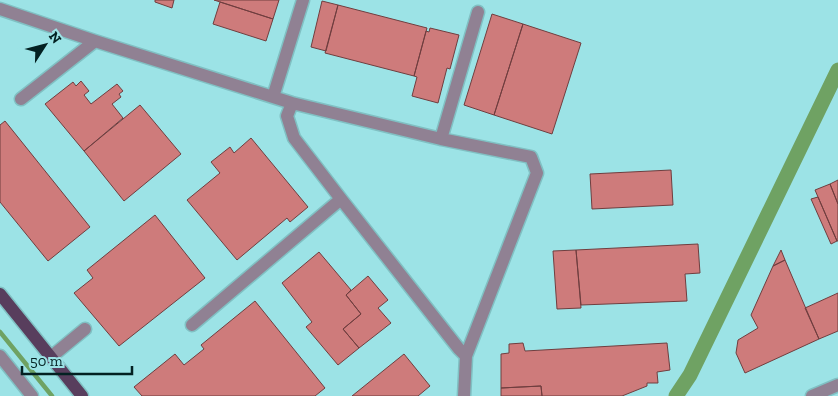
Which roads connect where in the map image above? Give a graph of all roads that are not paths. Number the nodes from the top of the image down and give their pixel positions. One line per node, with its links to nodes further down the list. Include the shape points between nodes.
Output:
1 (303, 0): 5 (street)
2 (0, 9): 4 (street)
3 (478, 12): 8 (street)
4 (95, 41): 5 (street); 6 (street)
5 (273, 97): 7 (street)
6 (21, 99)
7 (292, 103): 8 (street); 9 (street, via 287,116 294,138)
8 (440, 139): 14 (street, via 531,157 537,173)
9 (340, 199): 11 (street); 14 (street)
10 (0, 294): 15 (main road)
11 (192, 325)
12 (85, 329): 15 (street)
13 (0, 356): 17 (street)
14 (466, 356): 19 (street)
15 (51, 357): 18 (main road)
16 (838, 385): 20 (street)
17 (32, 396)
18 (82, 396)
19 (464, 396)
20 (812, 396)

